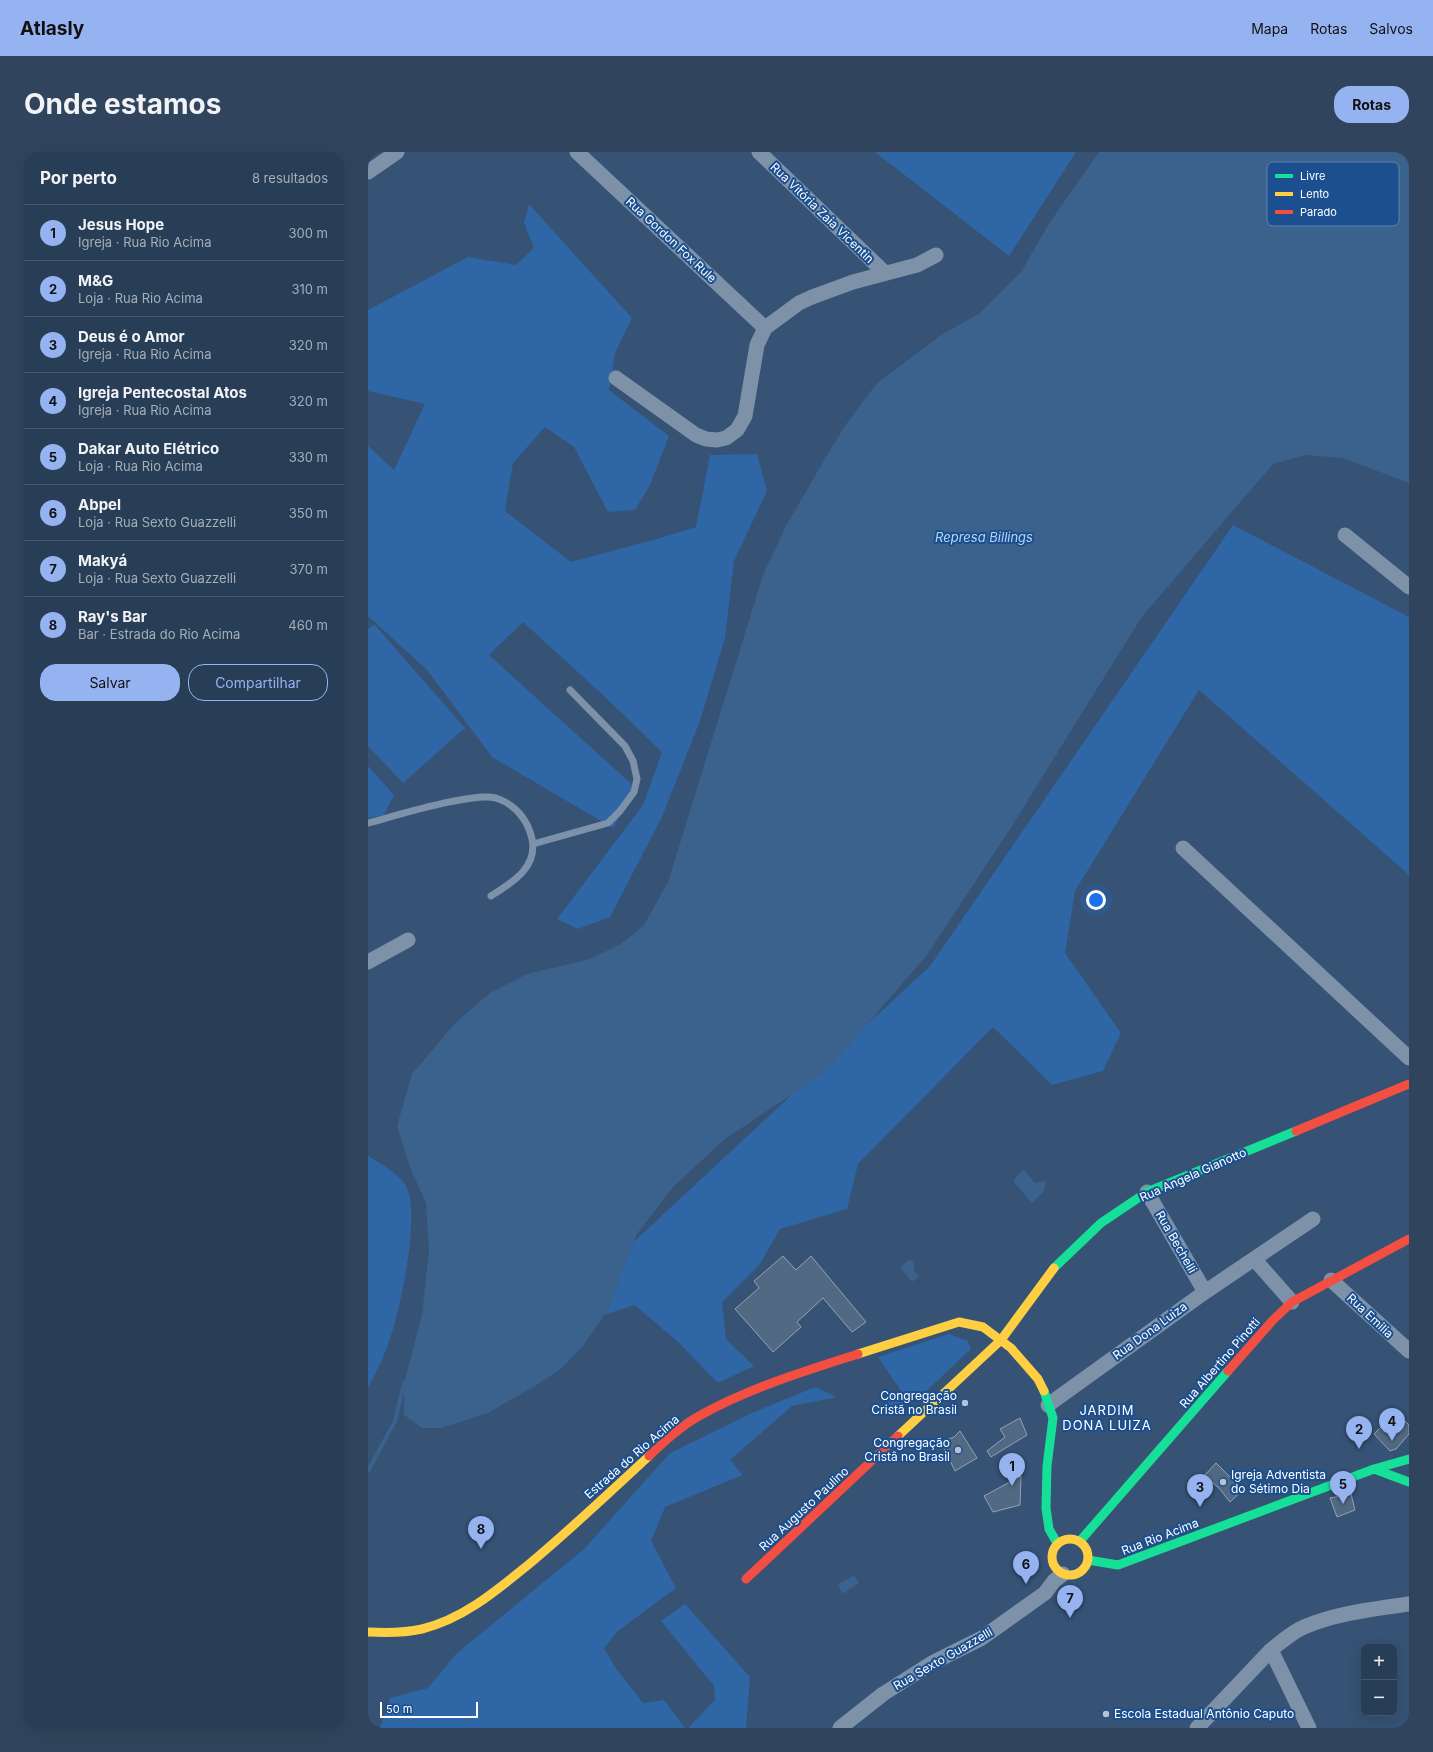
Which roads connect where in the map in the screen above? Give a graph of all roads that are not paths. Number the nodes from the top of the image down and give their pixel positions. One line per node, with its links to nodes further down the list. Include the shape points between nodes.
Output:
1 (397, 152): 4 (street)
2 (577, 152): 7 (street, Rua Gordon Fox Rule)
3 (759, 152): 6 (street, Rua Vitória Zaia Vicentin)
4 (368, 172)
5 (936, 255): 6 (street, via 917,265)
6 (885, 274): 7 (street, via 840,286 812,297)
7 (765, 328): 8 (street, via 757,345 745,416 737,430 726,438 706,439 696,435)
8 (616, 378)
9 (1345, 535): 10 (street)
10 (1409, 587)
11 (570, 690): 13 (lane, via 625,746 633,762 637,779 634,792 608,823)
12 (368, 822): 13 (lane, via 455,801 479,797 494,798 509,803 522,816 529,827)
13 (533, 844): 15 (lane, via 532,856 524,872)
14 (1183, 848): 18 (street)
15 (491, 896)
16 (408, 940): 17 (street)
17 (368, 962)
18 (1409, 1058)
19 (1409, 1084): 20 (main road, Rua Angela Gianotto)
20 (1147, 1192): 25 (street, Rua Bechelli); 27 (main road, Rua Angela Gianotto, via 1101,1223 1051,1271)
21 (1313, 1219): 23 (street, Rua Dona Luiza)
22 (1409, 1239): 24 (main road, Rua Albertino Pinotti)
23 (1254, 1260): 25 (street, Rua Dona Luiza); 26 (street)
24 (1331, 1280): 26 (main road, Rua Albertino Pinotti); 28 (street, Rua Emilia)
25 (1205, 1292): 29 (street, Rua Dona Luiza)
26 (1292, 1302): 33 (main road, Rua Albertino Pinotti, via 1273,1320)
27 (1002, 1340): 29 (main road, via 1038,1379); 37 (main road, Rua Augusto Paulino); 39 (main road, Estrada do Rio Acima, via 983,1327 959,1322 803,1371 754,1390 699,1416 671,1436 553,1544 475,1606 424,1629 397,1633)
28 (1409, 1351)
29 (1048, 1405): 34 (main road, via 1052,1418 1046,1508 1049,1529)
30 (1409, 1459): 31 (main road, Rua Rio Acima)
31 (1374, 1469): 32 (main road); 35 (main road, Rua Rio Acima, via 1118,1565)
32 (1409, 1482)
33 (1080, 1541): 34 (main road, via 1068,1538); 35 (main road, via 1088,1550)
34 (1057, 1543): 36 (main road, via 1052,1560 1058,1571)
35 (1088, 1560): 36 (main road, via 1081,1572 1069,1576)
36 (1063, 1574): 41 (street, Rua Sexto Guazzelli, via 1045,1593 982,1638 932,1663 889,1690)
37 (746, 1579)
38 (1409, 1604): 40 (street, via 1321,1621 1303,1627)
39 (368, 1632)
40 (1271, 1650): 42 (street); 43 (street)
41 (840, 1728)
42 (1197, 1728)
43 (1309, 1728)

